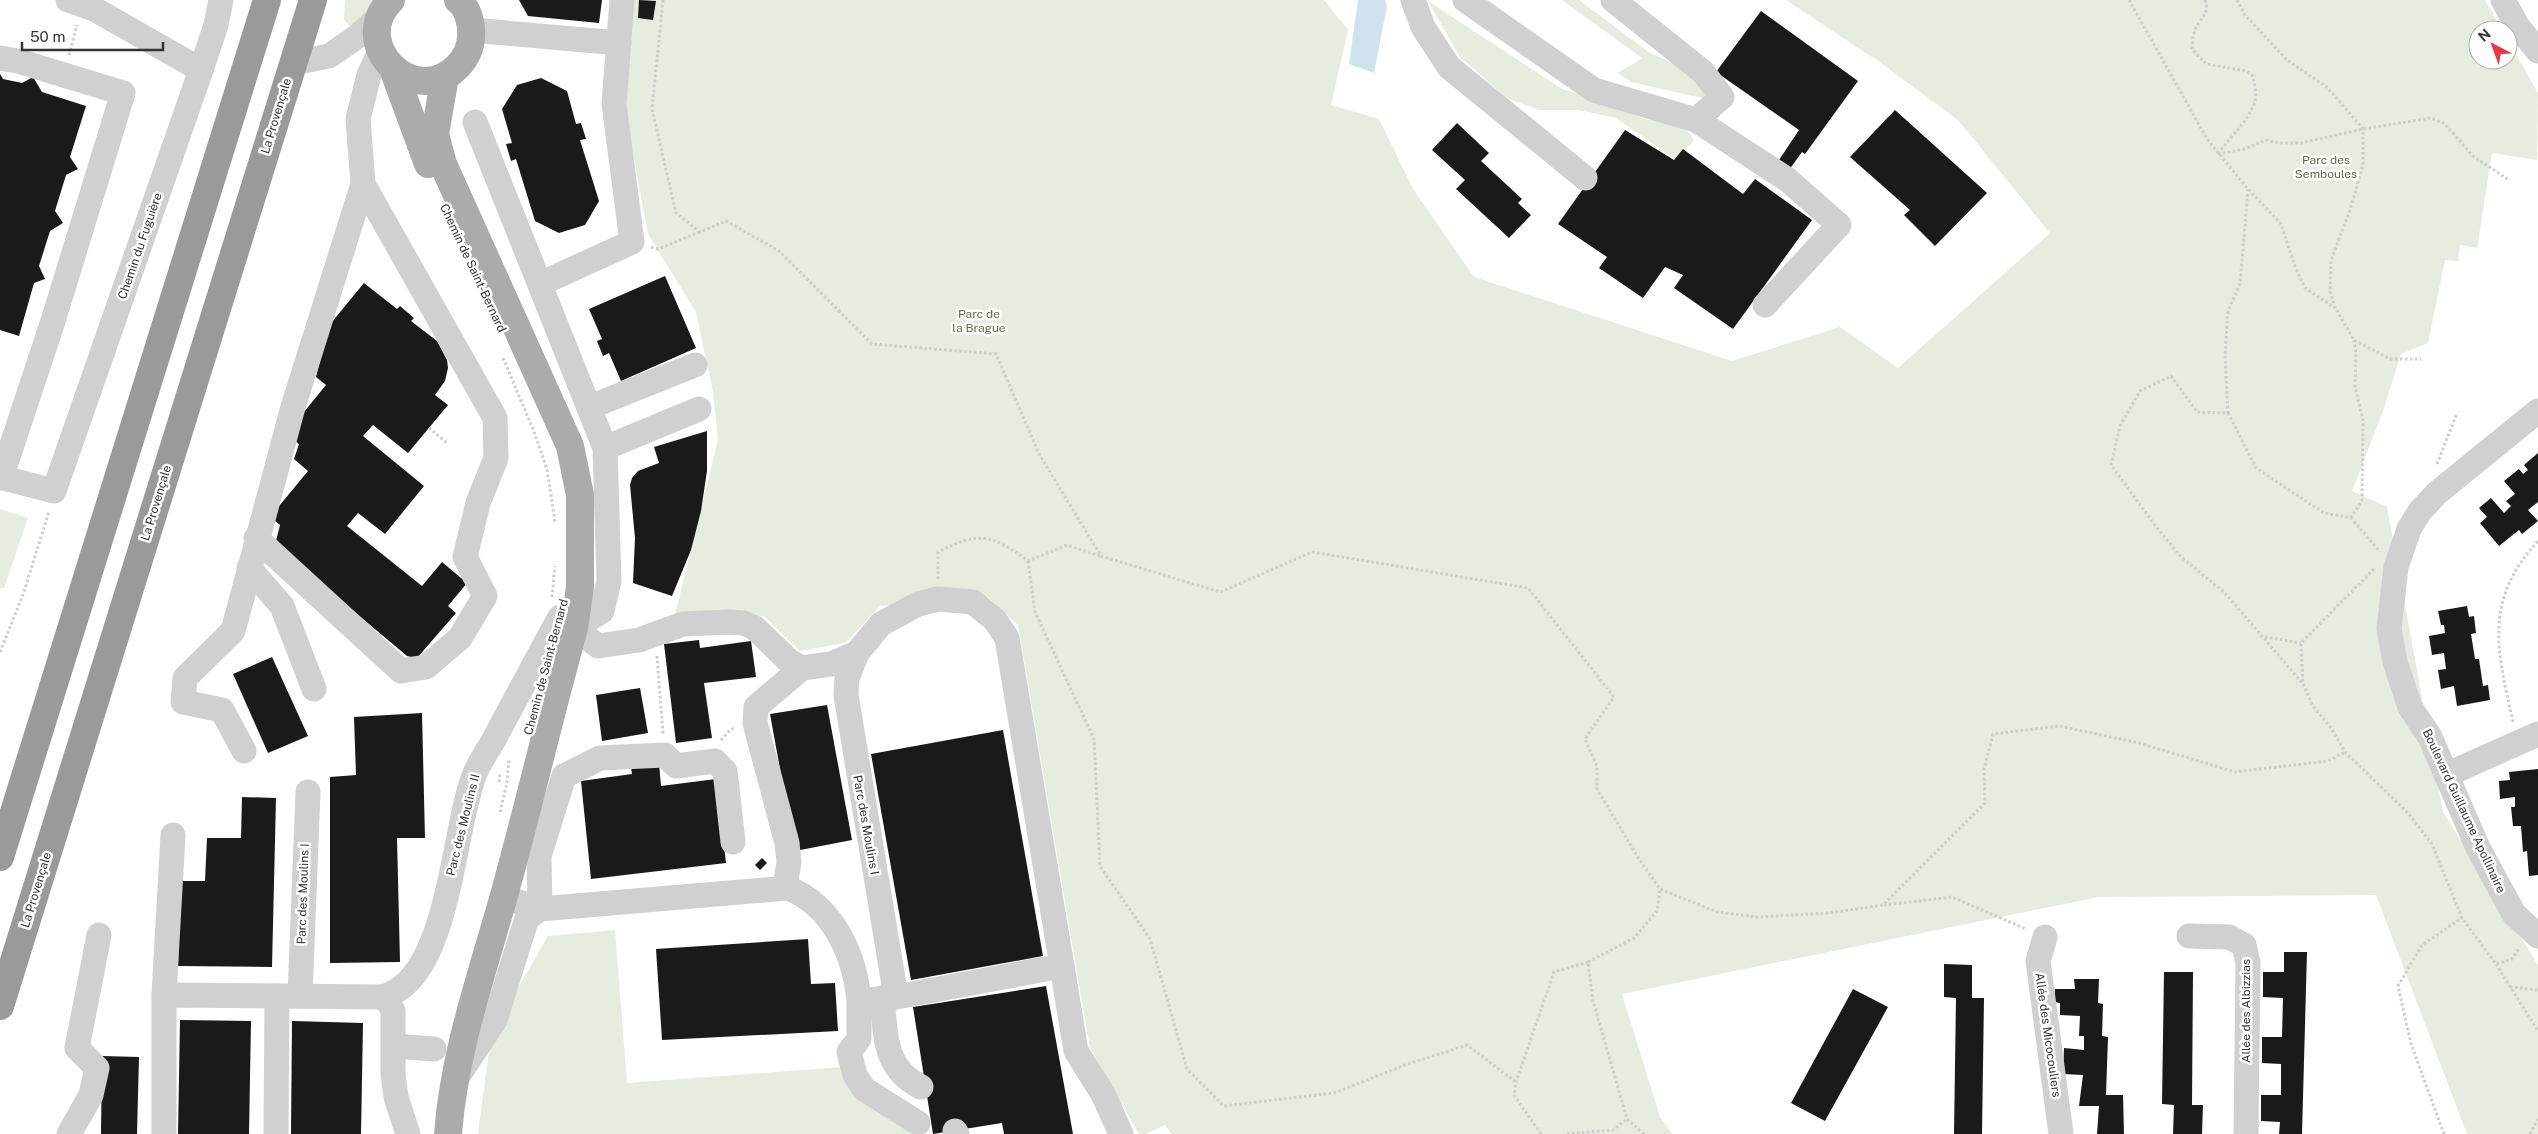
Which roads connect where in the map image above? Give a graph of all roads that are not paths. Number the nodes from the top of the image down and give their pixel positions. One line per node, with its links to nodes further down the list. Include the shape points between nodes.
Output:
1 (221, 0): 19 (street, Chemin du Fuguière)
2 (313, 0): 18 (highway, La Provençale)
3 (458, 0): 13 (main road, via 468,16)
4 (622, 0): 14 (street)
5 (1413, 0): 23 (street, via 1423,27 1449,67)
6 (1466, 0): 12 (street)
7 (1613, 0): 21 (street, via 1703,72 1722,96)
8 (2503, 0): 15 (street, via 2518,27)
9 (75, 3): 19 (street, via 102,14)
10 (262, 5): 45 (highway)
11 (387, 5): 17 (main road, Chemin de Saint-Bernard, via 377,40); 18 (street, via 358,36 329,56)
12 (1496, 8): 21 (street, via 1594,90)
13 (471, 36): 14 (street); 20 (main road, via 462,62)
14 (618, 51): 25 (street, via 614,104 632,242)
15 (2538, 51)
16 (0, 58): 32 (street, via 123,94 53,321)
17 (387, 60): 20 (main road, via 405,76 418,80); 24 (street, via 369,75 358,119); 35 (main road, Chemin de Saint-Bernard, via 442,203 555,454 566,530)
18 (293, 63): 59 (highway, La Provençale)
19 (201, 70): 32 (street, Chemin du Fuguière, via 54,491)
20 (444, 76): 35 (main road, Chemin de Saint-Bernard, via 435,134 443,164 570,446 580,495 580,587)
21 (1696, 120): 26 (street, via 1788,180 1839,225)
22 (475, 122): 25 (street)
23 (1585, 178)
24 (363, 184): 33 (street); 33 (street, via 495,418 496,458 478,503 465,556 485,596 460,638 426,667 401,671)
25 (540, 284): 28 (street)
26 (1765, 305)
27 (695, 365): 28 (street)
28 (590, 407): 31 (street)
29 (699, 409): 31 (street)
30 (2538, 411): 41 (street, Boulevard Guillaume Apollinaire, via 2437,493 2420,511 2390,562 2389,630 2395,662 2410,708 2430,737)
31 (605, 448): 35 (street, via 609,581 602,611)
32 (0, 478)
33 (256, 538): 34 (street)
34 (249, 568): 38 (street, via 282,606); 40 (street, via 233,631 185,678 183,702 222,710)
35 (567, 622): 37 (street, via 598,646 639,640 683,624 743,623 755,628 789,661); 46 (main road, Chemin de Saint-Bernard); 48 (main road, Chemin de Saint-Bernard); 57 (street, Parc des Moulins II, via 475,773 444,902 422,965 412,981 399,991)
36 (857, 654): 37 (street, via 831,664); 54 (street, via 881,624 918,604 938,600 972,602 995,620 1007,638); 58 (street, Parc des Moulins I, via 847,678 846,695)
37 (802, 668): 47 (street, via 756,707 755,723 787,843 789,862)
38 (314, 689)
39 (2528, 739): 41 (street)
40 (244, 751)
41 (2446, 775): 50 (street, Boulevard Guillaume Apollinaire, via 2500,892 2514,914)
42 (308, 792): 56 (street, Parc des Moulins I)
43 (173, 835): 55 (street)
44 (733, 842): 49 (street, via 725,771 715,761 676,766 665,755 600,758 564,776 539,856)
45 (0, 857)
46 (491, 873): 48 (main road); 61 (main road, Chemin de Saint-Bernard, via 461,1015)
47 (785, 887): 49 (street); 58 (street, via 803,894 825,912 849,954 857,980)
48 (504, 897): 49 (street); 61 (main road, Chemin de Saint-Bernard)
49 (540, 909): 62 (street, via 527,918 495,1020)
50 (2534, 934)
51 (99, 935): 65 (street, via 77,1048 97,1068 90,1095)
52 (2189, 936): 72 (street, Allée des Albizzias, via 2229,937 2244,944 2248,963)
53 (2045, 937): 71 (street, Allée des Micocouliers, via 2038,961)
54 (1062, 966): 58 (street); 70 (street, via 1076,1051 1103,1094)
55 (164, 996): 56 (street, Parc des Moulins II); 66 (street)
56 (288, 996): 57 (street, Parc des Moulins II); 67 (street, Parc des Moulins I)
57 (381, 997): 60 (street, via 394,1012)
58 (879, 999): 63 (street, via 890,1055 908,1080); 64 (street, via 849,1052 855,1075 864,1089)
59 (0, 1006)
60 (394, 1046): 61 (street); 68 (street, via 396,1096)
61 (447, 1050): 62 (main road, Chemin de Saint-Bernard)
62 (454, 1083): 69 (main road, Chemin de Saint-Bernard)
63 (921, 1086)
64 (918, 1123)
65 (69, 1134)
66 (164, 1134)
67 (276, 1134)
68 (408, 1134)
69 (448, 1134)
70 (1121, 1134)
71 (2061, 1134)
72 (2246, 1134)

